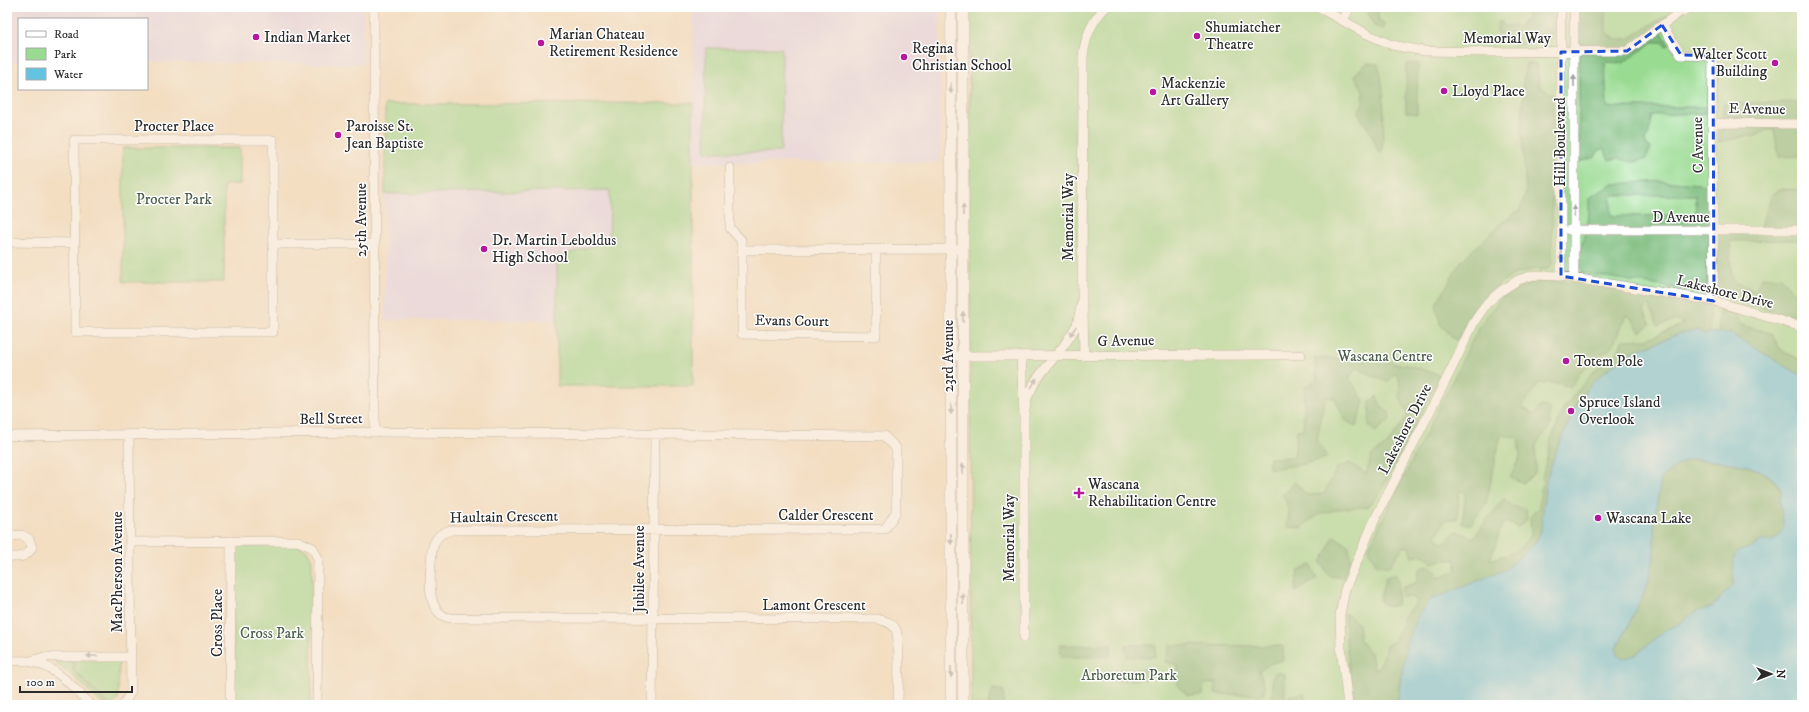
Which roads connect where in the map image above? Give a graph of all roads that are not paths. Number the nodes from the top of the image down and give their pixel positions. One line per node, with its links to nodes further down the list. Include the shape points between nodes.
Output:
1 (374, 7): 24 (street, 25th Avenue)
2 (951, 7): 26 (main road, 23rd Avenue, one-way to 26)
3 (963, 7): 27 (main road, 23rd Avenue, one-way to 3)
4 (1106, 7): 32 (street, Memorial Way, via 1088,32 1083,57)
5 (1318, 7): 10 (street, Memorial Way)
6 (1350, 7): 10 (street)
7 (1561, 7): 12 (street, Hill Boulevard)
8 (1574, 7): 13 (street, Hill Boulevard)
9 (1693, 7): 11 (street, Memorial Way, via 1680,12)
10 (1343, 20): 12 (street, Memorial Way, via 1379,40 1408,49 1446,52)
11 (1662, 25): 13 (street, Memorial Way, via 1627,51); 14 (street, C Avenue, via 1681,55 1713,56)
12 (1561, 52): 13 (street, Memorial Way); 17 (street, Hill Boulevard)
13 (1574, 52): 18 (street, Hill Boulevard, one-way to 13)
14 (1712, 123): 15 (street, E Avenue); 20 (street, C Avenue)
15 (1802, 124)
16 (730, 168): 28 (street, via 730,228 741,240)
17 (1560, 230): 18 (street, D Avenue); 29 (street, Hill Boulevard, one-way to 29)
18 (1574, 230): 20 (street, D Avenue); 30 (street, Hill Boulevard)
19 (1802, 230): 20 (street, D Avenue)
20 (1714, 231): 31 (street, C Avenue)
21 (7, 242): 22 (street)
22 (74, 243): 23 (street, Procter Place, via 74,332 273,332); 23 (street, Procter Place, via 74,140 273,140)
23 (273, 244): 24 (street)
24 (375, 244): 41 (street, 25th Avenue)
25 (876, 249): 26 (street); 28 (street); 28 (street, Evans Court, via 876,336 742,334)
26 (951, 249): 27 (street); 35 (main road, 23rd Avenue)
27 (963, 249): 36 (main road, 23rd Avenue, one-way to 27)
28 (742, 250)
29 (1561, 276): 30 (street, Lakeshore Drive); 63 (street, Lakeshore Drive, via 1534,275 1518,280 1488,303 1474,322 1375,519 1345,589 1340,615)
30 (1574, 278): 31 (street, Lakeshore Drive)
31 (1714, 300): 33 (street, Lakeshore Drive)
32 (1082, 302): 38 (street, Memorial Way, one-way to 38, via 1077,325); 39 (street, via 1085,324)
33 (1802, 327)
34 (1301, 355): 39 (street, G Avenue)
35 (951, 356): 36 (street, G Avenue); 61 (main road, 23rd Avenue, one-way to 61)
36 (963, 356): 37 (street, G Avenue); 62 (main road, 23rd Avenue, one-way to 36)
37 (1021, 356): 38 (street, G Avenue); 40 (street, Memorial Way)
38 (1056, 356): 39 (street, G Avenue); 40 (street, Memorial Way, one-way to 38, via 1027,398 1036,380)
39 (1084, 356)
40 (1024, 416): 51 (street, Memorial Way)
41 (375, 432): 42 (street, Bell Street); 44 (street, Bell Street)
42 (655, 434): 45 (street, Jubilee Avenue); 45 (street, Calder Crescent, via 884,436 896,448 896,512 884,529)
43 (7, 436): 44 (street, Bell Street)
44 (129, 436): 48 (street, MacPherson Avenue)
45 (653, 530): 50 (street, Jubilee Avenue); 50 (street, Haultain Crescent, via 452,530 438,536 434,542 431,576 431,600 434,608 444,617)
46 (7, 536): 49 (street, via 22,535 29,539 32,547 29,553 23,556)
47 (231, 541): 48 (street); 57 (street, Cross Place); 58 (street, via 298,541 313,548 318,559)
48 (131, 542): 52 (street, MacPherson Avenue)
49 (7, 557)
50 (652, 620): 59 (street, Jubilee Avenue); 60 (street, Lamont Crescent, via 888,621 896,629 898,642)
51 (1024, 637)
52 (131, 656): 54 (street, one-way to 54, via 44,657); 56 (street, MacPherson Avenue, via 131,692)
53 (7, 661): 54 (street)
54 (31, 661): 55 (street, via 69,682)
55 (91, 705)
56 (123, 705)
57 (230, 705)
58 (317, 705)
59 (652, 705)
60 (898, 705)
61 (951, 705)
62 (963, 705)
63 (1348, 705)

